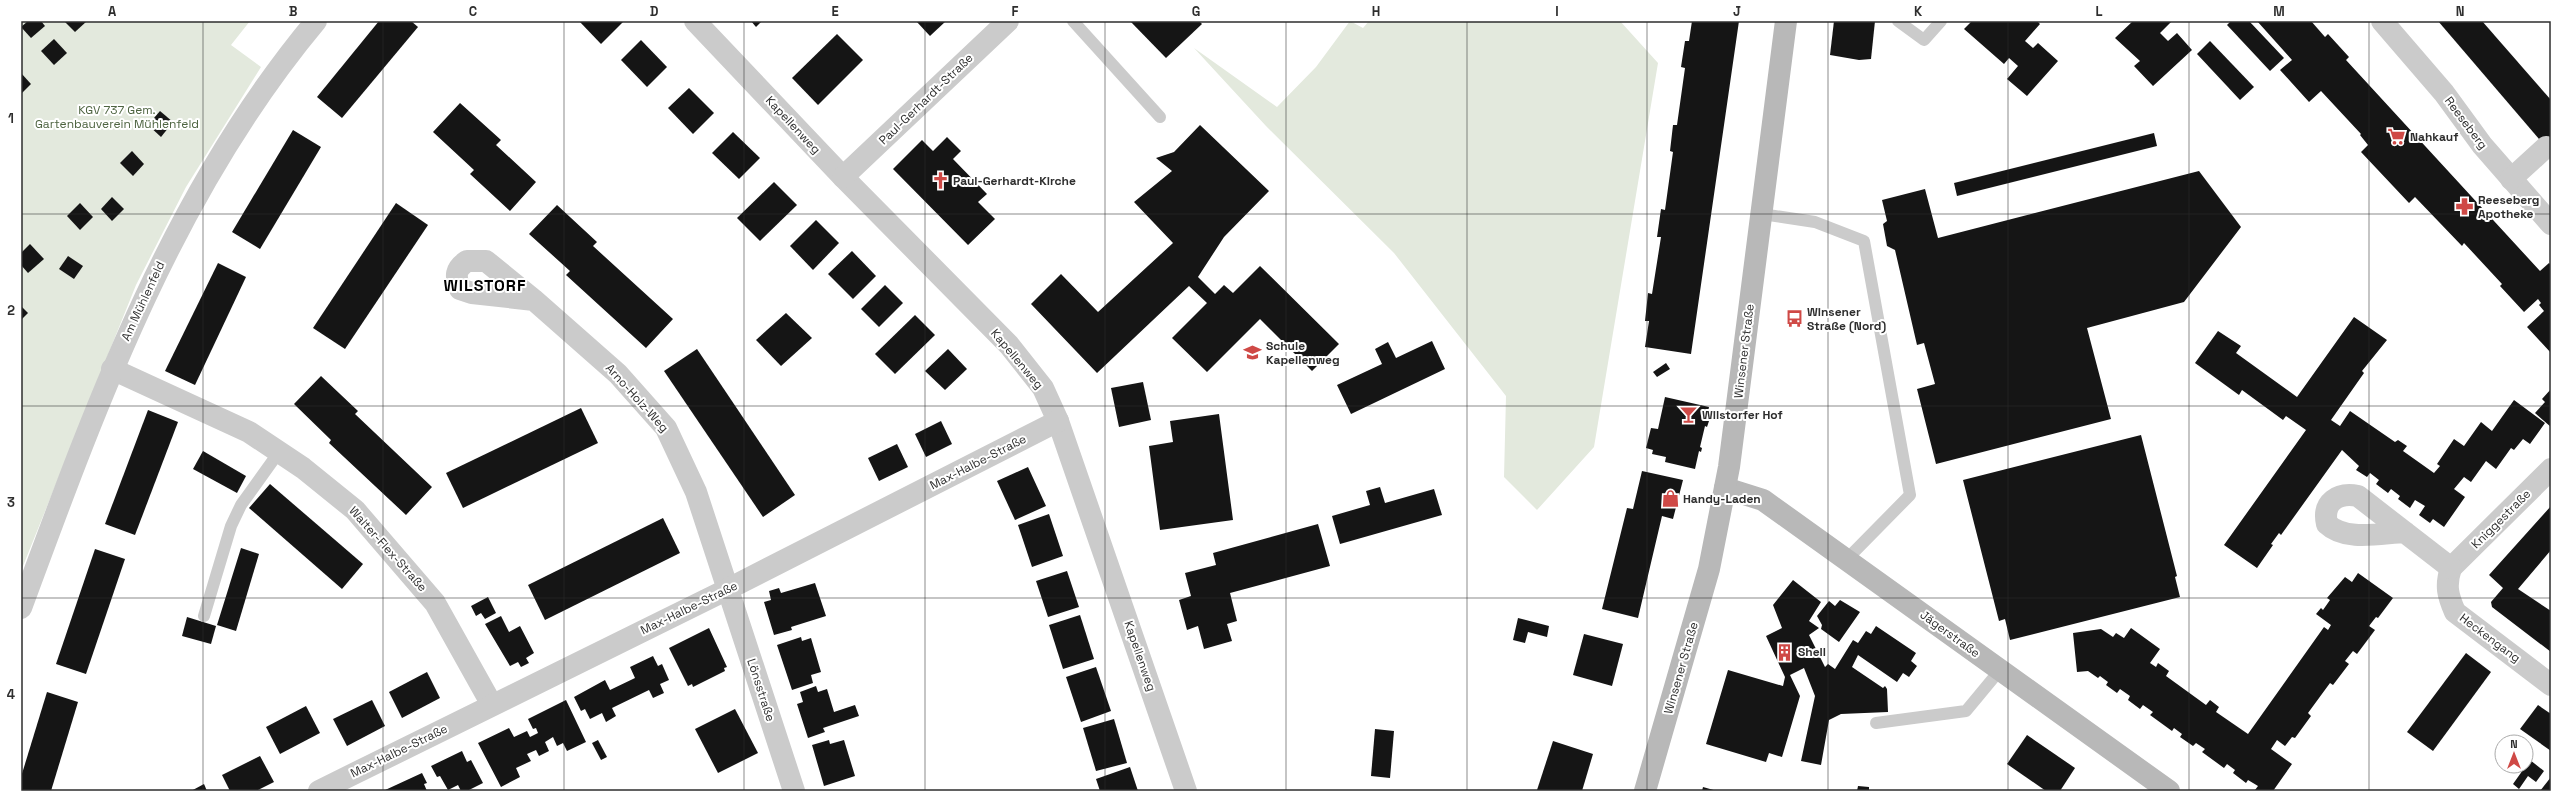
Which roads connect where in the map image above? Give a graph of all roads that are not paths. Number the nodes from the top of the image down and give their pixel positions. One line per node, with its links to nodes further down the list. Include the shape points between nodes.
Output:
1 (316, 21): 16 (street, Am Mühlenfeld, via 276,69 237,126 172,240)
2 (695, 21): 11 (street, Kapellenweg)
3 (1008, 21): 11 (street, Paul-Gerhardt-Straße)
4 (1073, 21): 9 (lane)
5 (1786, 21): 13 (main road, Winsener Straße)
6 (1898, 21): 7 (lane, via 1924,40)
7 (1941, 21)
8 (2382, 21): 12 (street, Reeseberg, via 2444,93 2482,146)
9 (1160, 117)
10 (2546, 147): 12 (street)
11 (844, 177): 17 (street, Kapellenweg, via 1009,346 1043,388)
12 (2511, 179): 14 (street, Reeseberg)
13 (1762, 214): 20 (main road, Winsener Straße); 22 (lane, via 1815,222 1864,241 1910,495)
14 (2551, 224)
15 (534, 300): 24 (street, Arno-Holz-Weg, via 618,374 666,428 696,492)
16 (112, 368): 18 (street, Walter-Flex-Straße, via 249,432); 25 (street, Am Mühlenfeld)
17 (1058, 421): 24 (street, Max-Halbe-Straße); 33 (street, Kapellenweg)
18 (279, 452): 26 (lane, via 241,505 230,526); 29 (street, Walter-Flex-Straße, via 356,510 435,603)
19 (2551, 469): 23 (street, Kniggestraße)
20 (1725, 488): 22 (main road, Jägerstraße, via 1763,500); 34 (main road, Winsener Straße, via 1709,569)
21 (2405, 532): 23 (street)
22 (1846, 560): 27 (main road, Jägerstraße)
23 (2451, 568): 28 (street, Heckengang, via 2446,582 2447,594 2455,612)
24 (728, 589): 29 (street, Max-Halbe-Straße); 32 (street, Lönsstraße)
25 (21, 608)
26 (204, 616)
27 (2000, 670): 30 (lane, via 1966,710); 35 (main road, Jägerstraße)
28 (2551, 685)
29 (492, 705): 31 (street, Max-Halbe-Straße)
30 (1876, 723)
31 (319, 791)
32 (794, 791)
33 (1186, 791)
34 (1645, 791)
35 (2170, 791)

